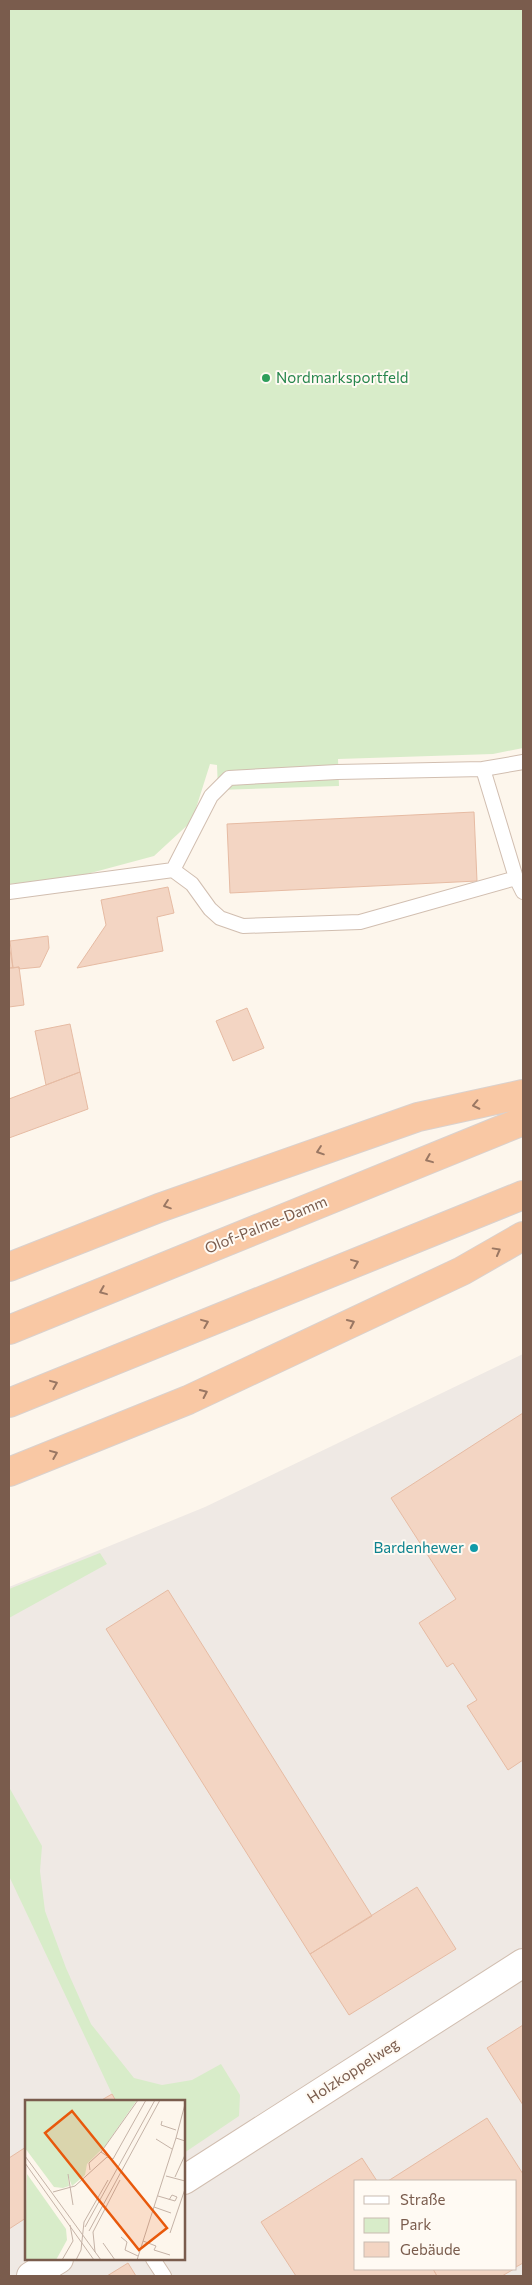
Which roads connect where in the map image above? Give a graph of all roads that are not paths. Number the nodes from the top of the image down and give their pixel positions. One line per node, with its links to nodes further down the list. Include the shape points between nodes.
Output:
1 (523, 762): 2 (lane)
2 (482, 769): 3 (lane, via 229,778 211,796); 4 (lane)
3 (173, 870): 4 (lane, via 192,884 220,918 243,926 360,922); 5 (lane)
4 (516, 878): 6 (lane)
5 (9, 892)
6 (523, 892)
7 (523, 1094): 11 (highway, one-way to 11, via 418,1117 159,1208)
8 (523, 1121): 12 (highway, Olof-Palme-Damm, one-way to 12)
9 (523, 1195): 13 (highway, one-way to 9)
10 (523, 1236): 14 (highway, one-way to 10, via 188,1400 462,1271)
11 (9, 1267)
12 (9, 1330)
13 (9, 1402)
14 (9, 1472)
15 (523, 1963): 16 (street, Holzkoppelweg)
16 (185, 2179)
17 (57, 2260): 19 (street)
18 (154, 2260): 20 (lane)
19 (30, 2276)
20 (164, 2276)

